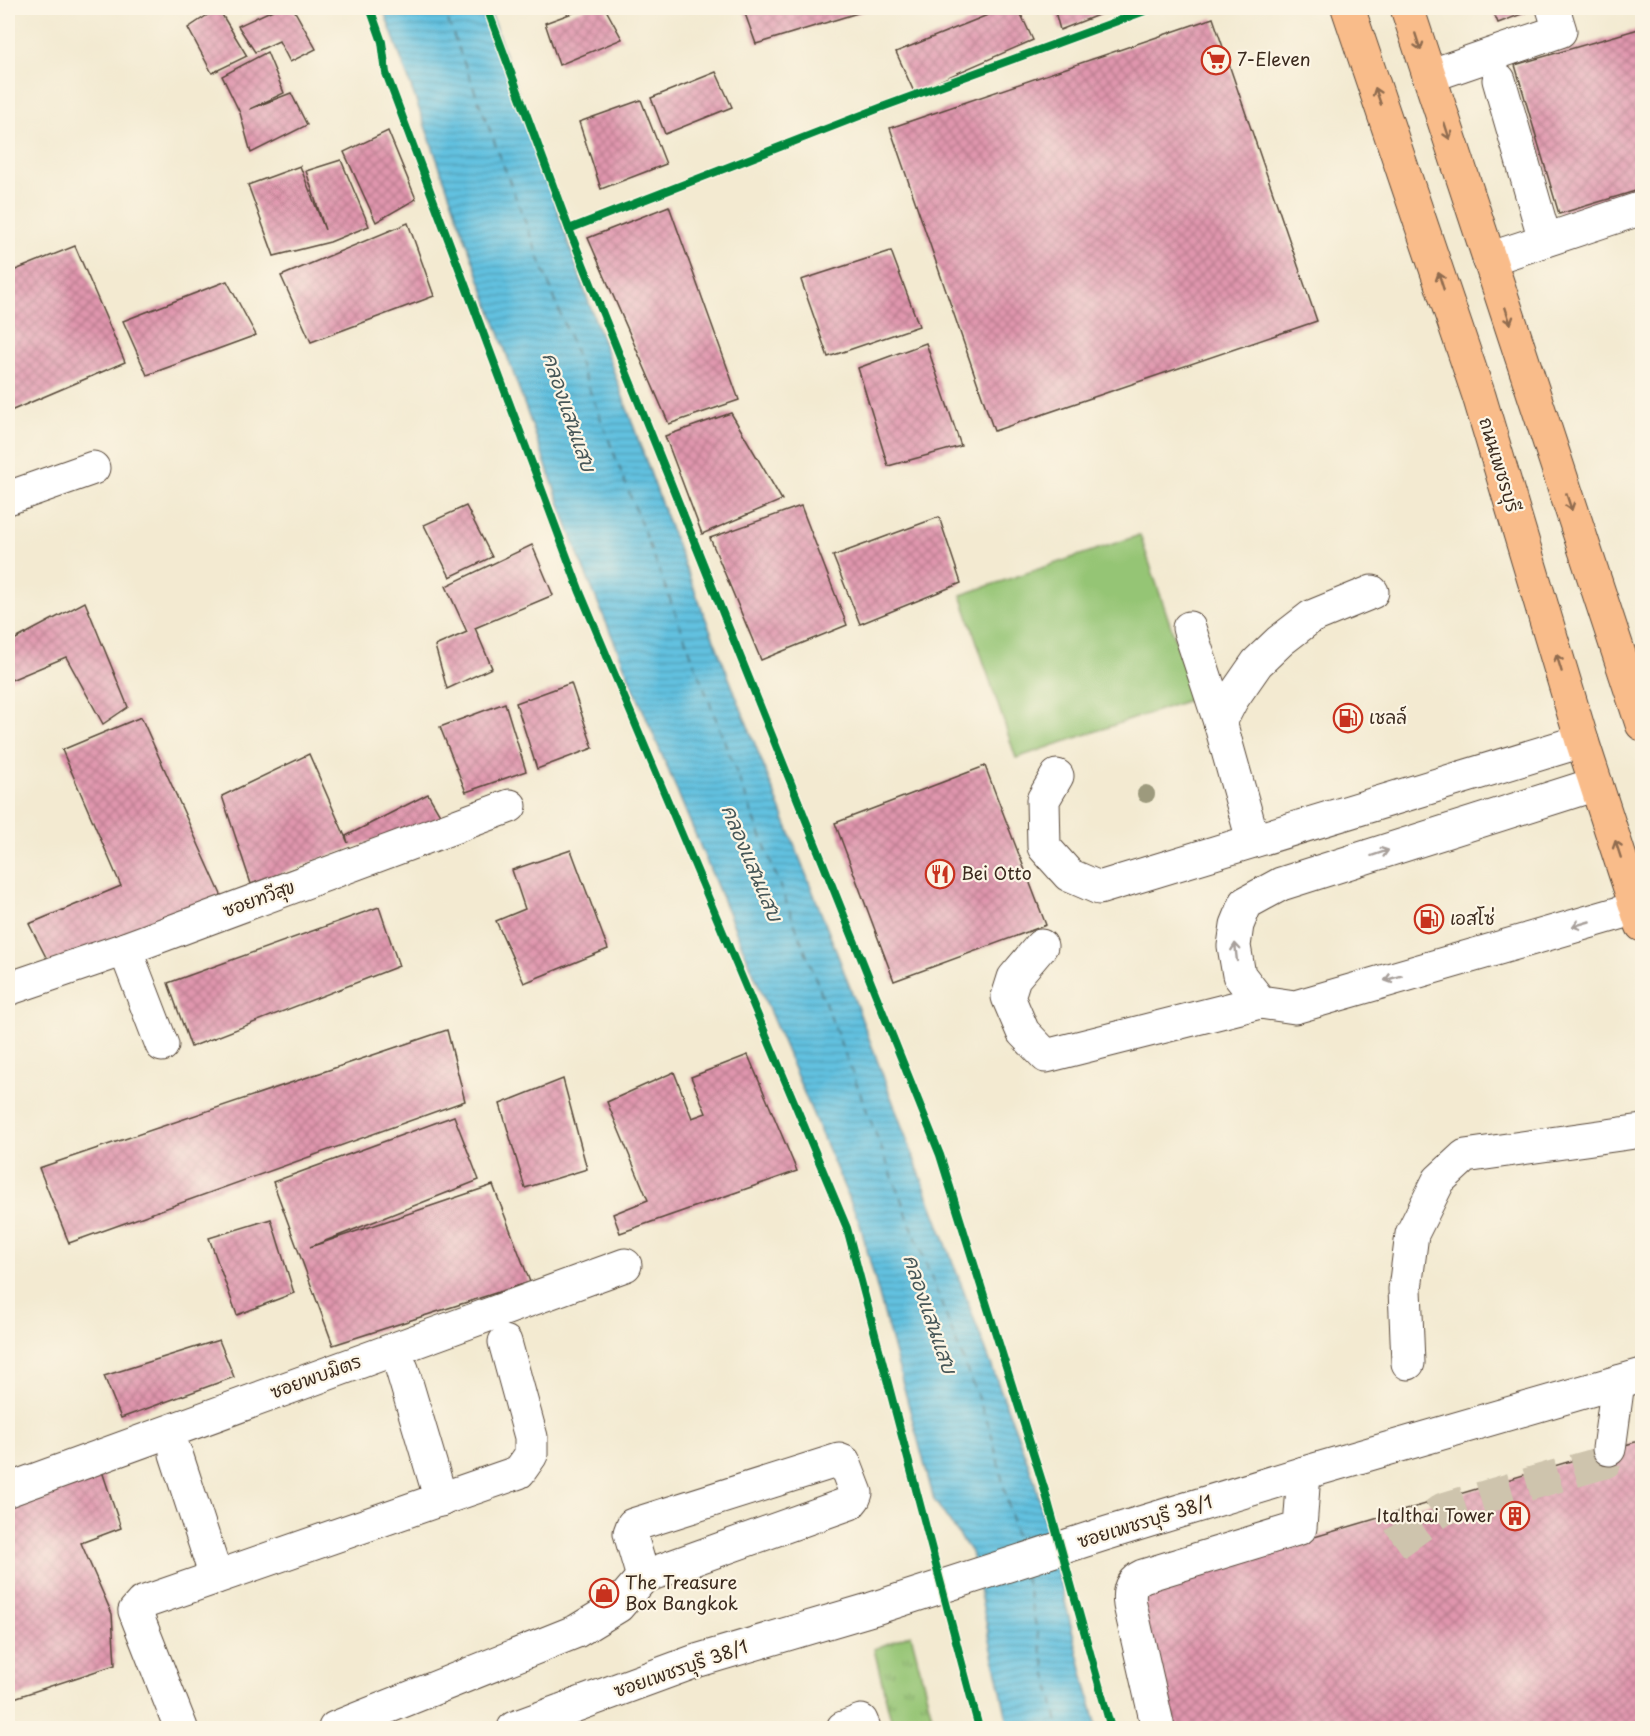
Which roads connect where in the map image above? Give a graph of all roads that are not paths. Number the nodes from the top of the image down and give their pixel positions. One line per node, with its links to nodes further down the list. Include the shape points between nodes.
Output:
1 (1348, 8): 15 (main road, ถนนเพชรบุรี, one-way to 1, via 1479,396)
2 (1407, 8): 4 (main road, one-way to 4)
3 (1553, 8): 4 (street, via 1560,31)
4 (1429, 76): 8 (main road, one-way to 8)
5 (1498, 80): 7 (street)
6 (1642, 208): 7 (street)
7 (1545, 240): 8 (street)
8 (1489, 259): 14 (main road, one-way to 14)
9 (93, 468): 10 (street)
10 (8, 498)
11 (1371, 592): 13 (street, via 1311,617 1280,641 1257,663)
12 (1189, 628): 13 (street)
13 (1220, 722): 19 (street)
14 (1642, 723)
15 (1581, 741): 17 (main road, ถนนเพชรบุรี); 19 (street)
16 (1057, 776): 19 (street, via 1043,800 1044,847 1069,875 1099,888)
17 (1596, 784): 20 (main road, ถนนเพชรบุรี, one-way to 17); 24 (street, one-way to 17, via 1239,975 1234,946 1246,903 1281,884)
18 (510, 806): 22 (street, ซอยทวีสุข)
19 (1253, 840)
20 (1640, 916): 24 (street, one-way to 24, via 1295,1007)
21 (1041, 946): 24 (street, via 1014,978 1008,997 1023,1032 1046,1056)
22 (126, 949): 23 (street, ซอยทวีสุข); 25 (street)
23 (8, 989)
24 (1260, 1002)
25 (162, 1045)
26 (1642, 1131): 29 (street, via 1465,1156 1439,1180 1412,1234 1405,1289)
27 (626, 1265): 35 (street, ซอยพบมิตร)
28 (506, 1342): 36 (street, via 531,1437 531,1455 519,1472)
29 (1408, 1363)
30 (402, 1369): 36 (street)
31 (1630, 1378): 32 (street); 34 (street, ซอยเพชรบุรี 38/1)
32 (1609, 1449)
33 (176, 1454): 37 (street)
34 (1304, 1473): 41 (street, ซอยเพชรบุรี 38/1, via 696,1661); 44 (street, via 1300,1528 1143,1576 1130,1587 1128,1596)
35 (8, 1490)
36 (441, 1500): 37 (street)
37 (216, 1577): 39 (street, via 142,1603 135,1611)
38 (643, 1577): 38 (street, via 850,1503 856,1493 844,1462 833,1461 633,1525 630,1533); 40 (street, via 618,1606 577,1631)
39 (181, 1728)
40 (335, 1728)
41 (514, 1728)
42 (843, 1728): 43 (street, via 861,1721)
43 (864, 1728)
44 (1158, 1728)

